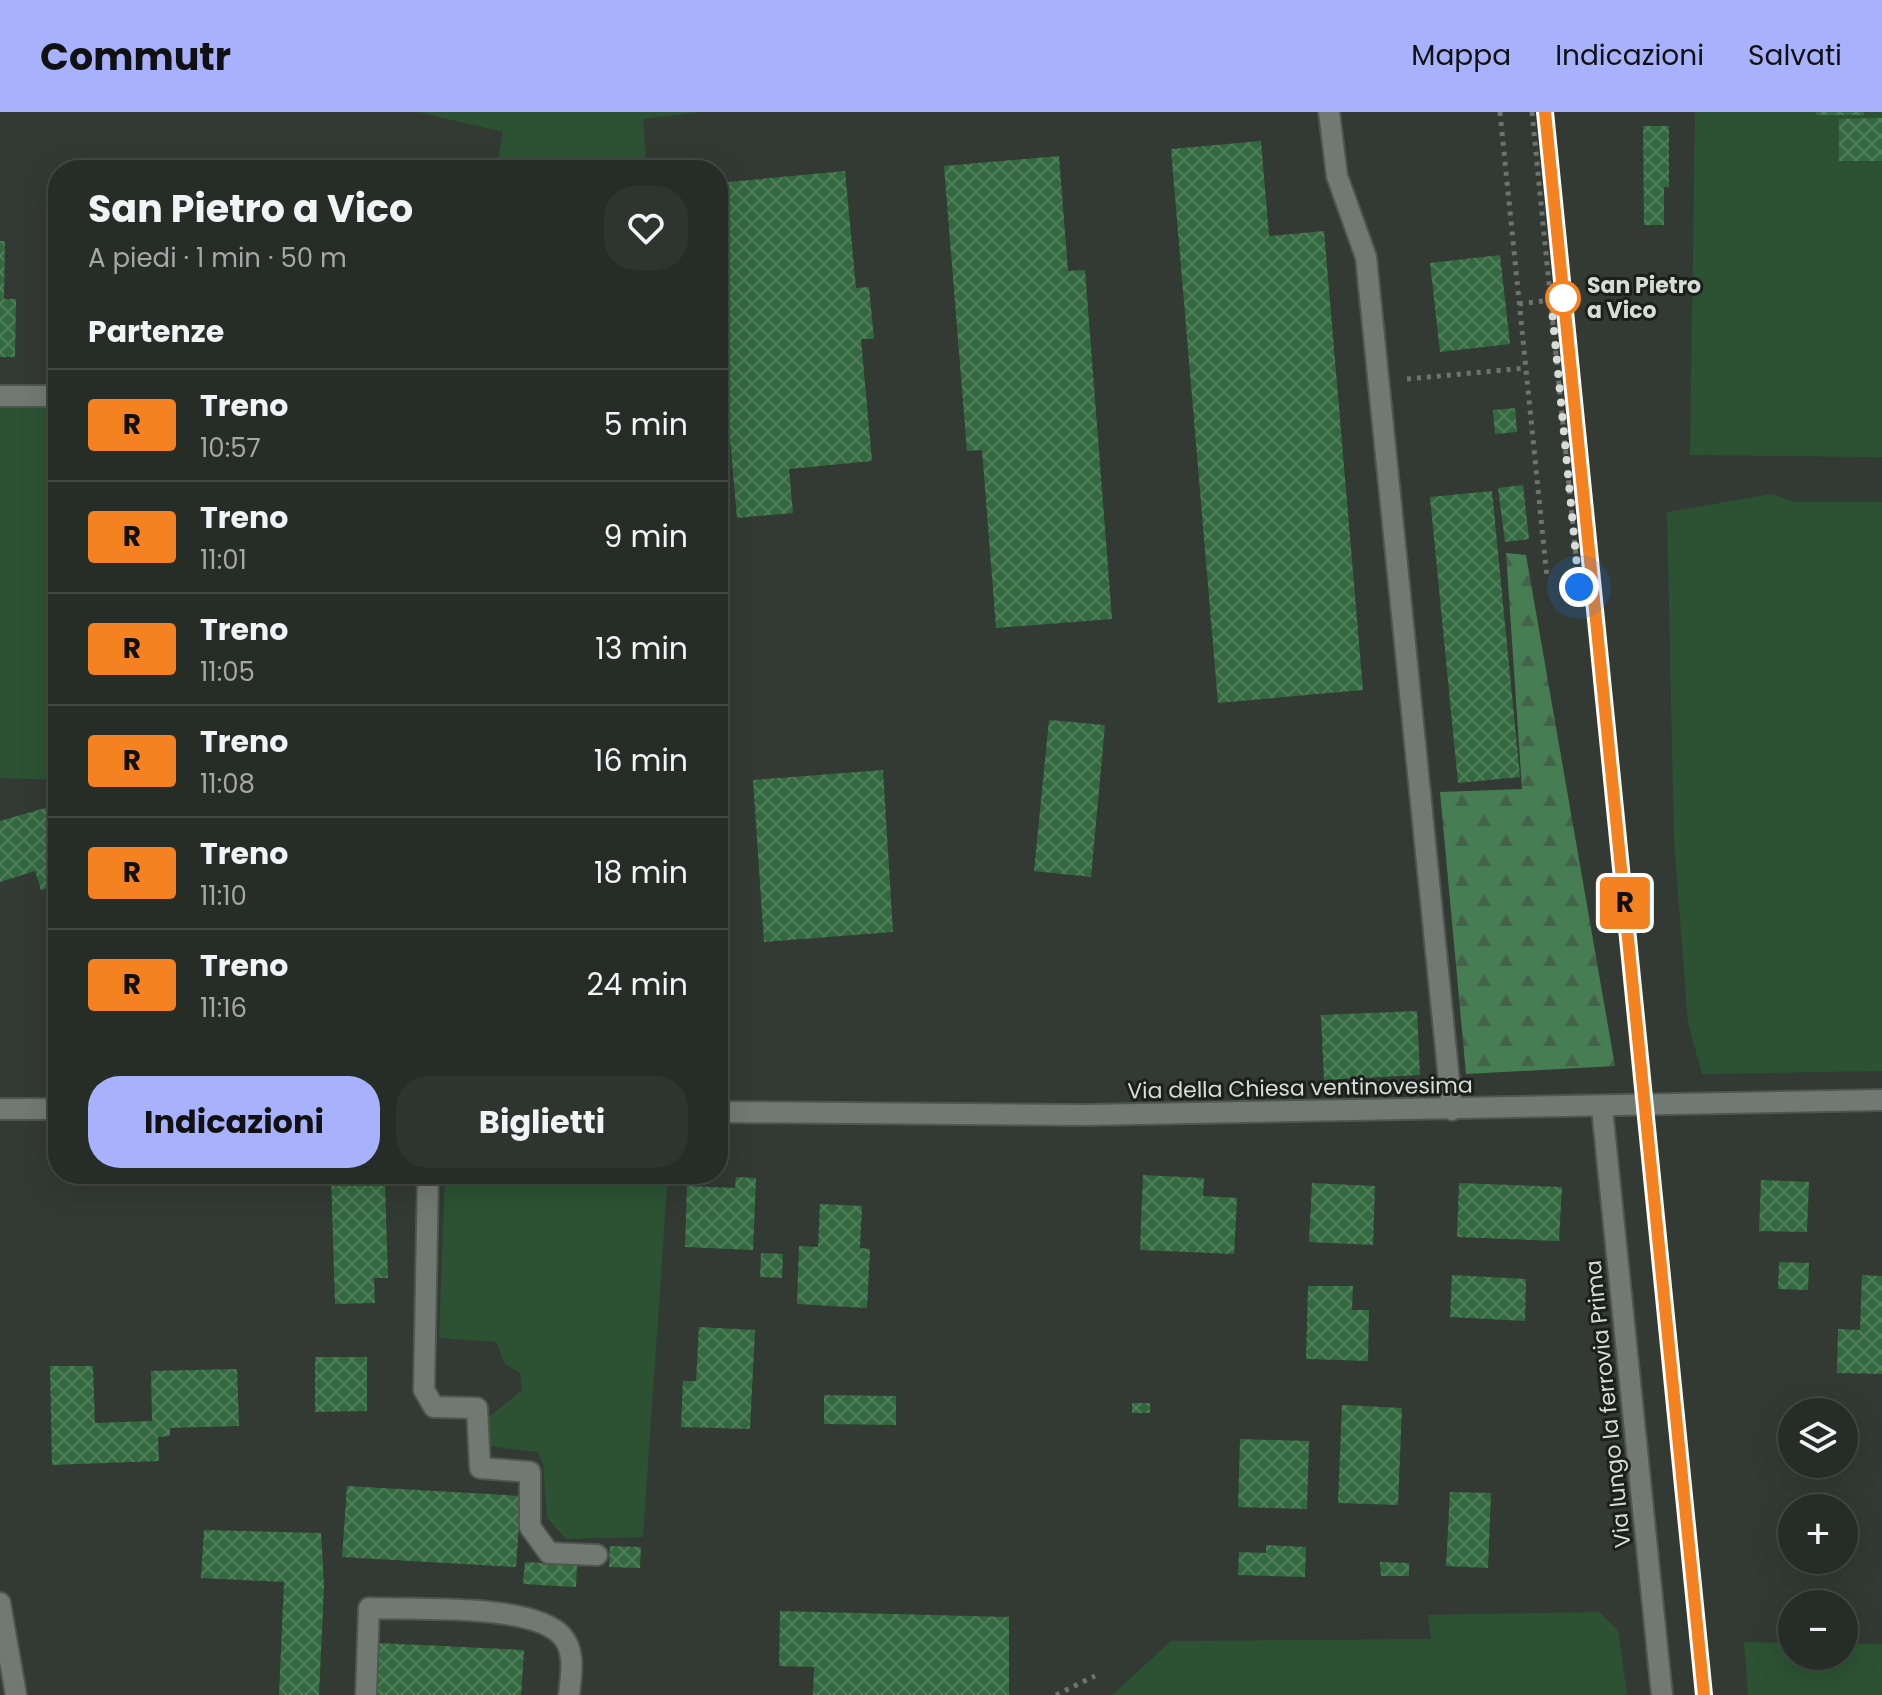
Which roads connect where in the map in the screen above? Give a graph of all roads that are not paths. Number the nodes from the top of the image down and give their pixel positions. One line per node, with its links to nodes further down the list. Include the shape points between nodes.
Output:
1 (1329, 112): 8 (street, via 1337,176 1366,257)
2 (0, 396): 3 (street)
3 (48, 396)
4 (1882, 1100): 5 (street, Via della Chiesa ventinovesima)
5 (1602, 1108): 8 (street, Via della Chiesa ventinovesima); 16 (street, Via lungo la ferrovia Prima)
6 (0, 1109): 7 (street)
7 (48, 1109)
8 (1452, 1110): 9 (street, Via della Chiesa ventinovesima)
9 (728, 1112)
10 (428, 1184): 11 (street, via 424,1390 434,1407 477,1408 480,1468 530,1472 530,1527 549,1553)
11 (597, 1555)
12 (0, 1603): 13 (street)
13 (16, 1695)
14 (366, 1695): 15 (street, via 369,1608 512,1615 542,1622 563,1636 572,1659)
15 (569, 1695)
16 (1662, 1695)

